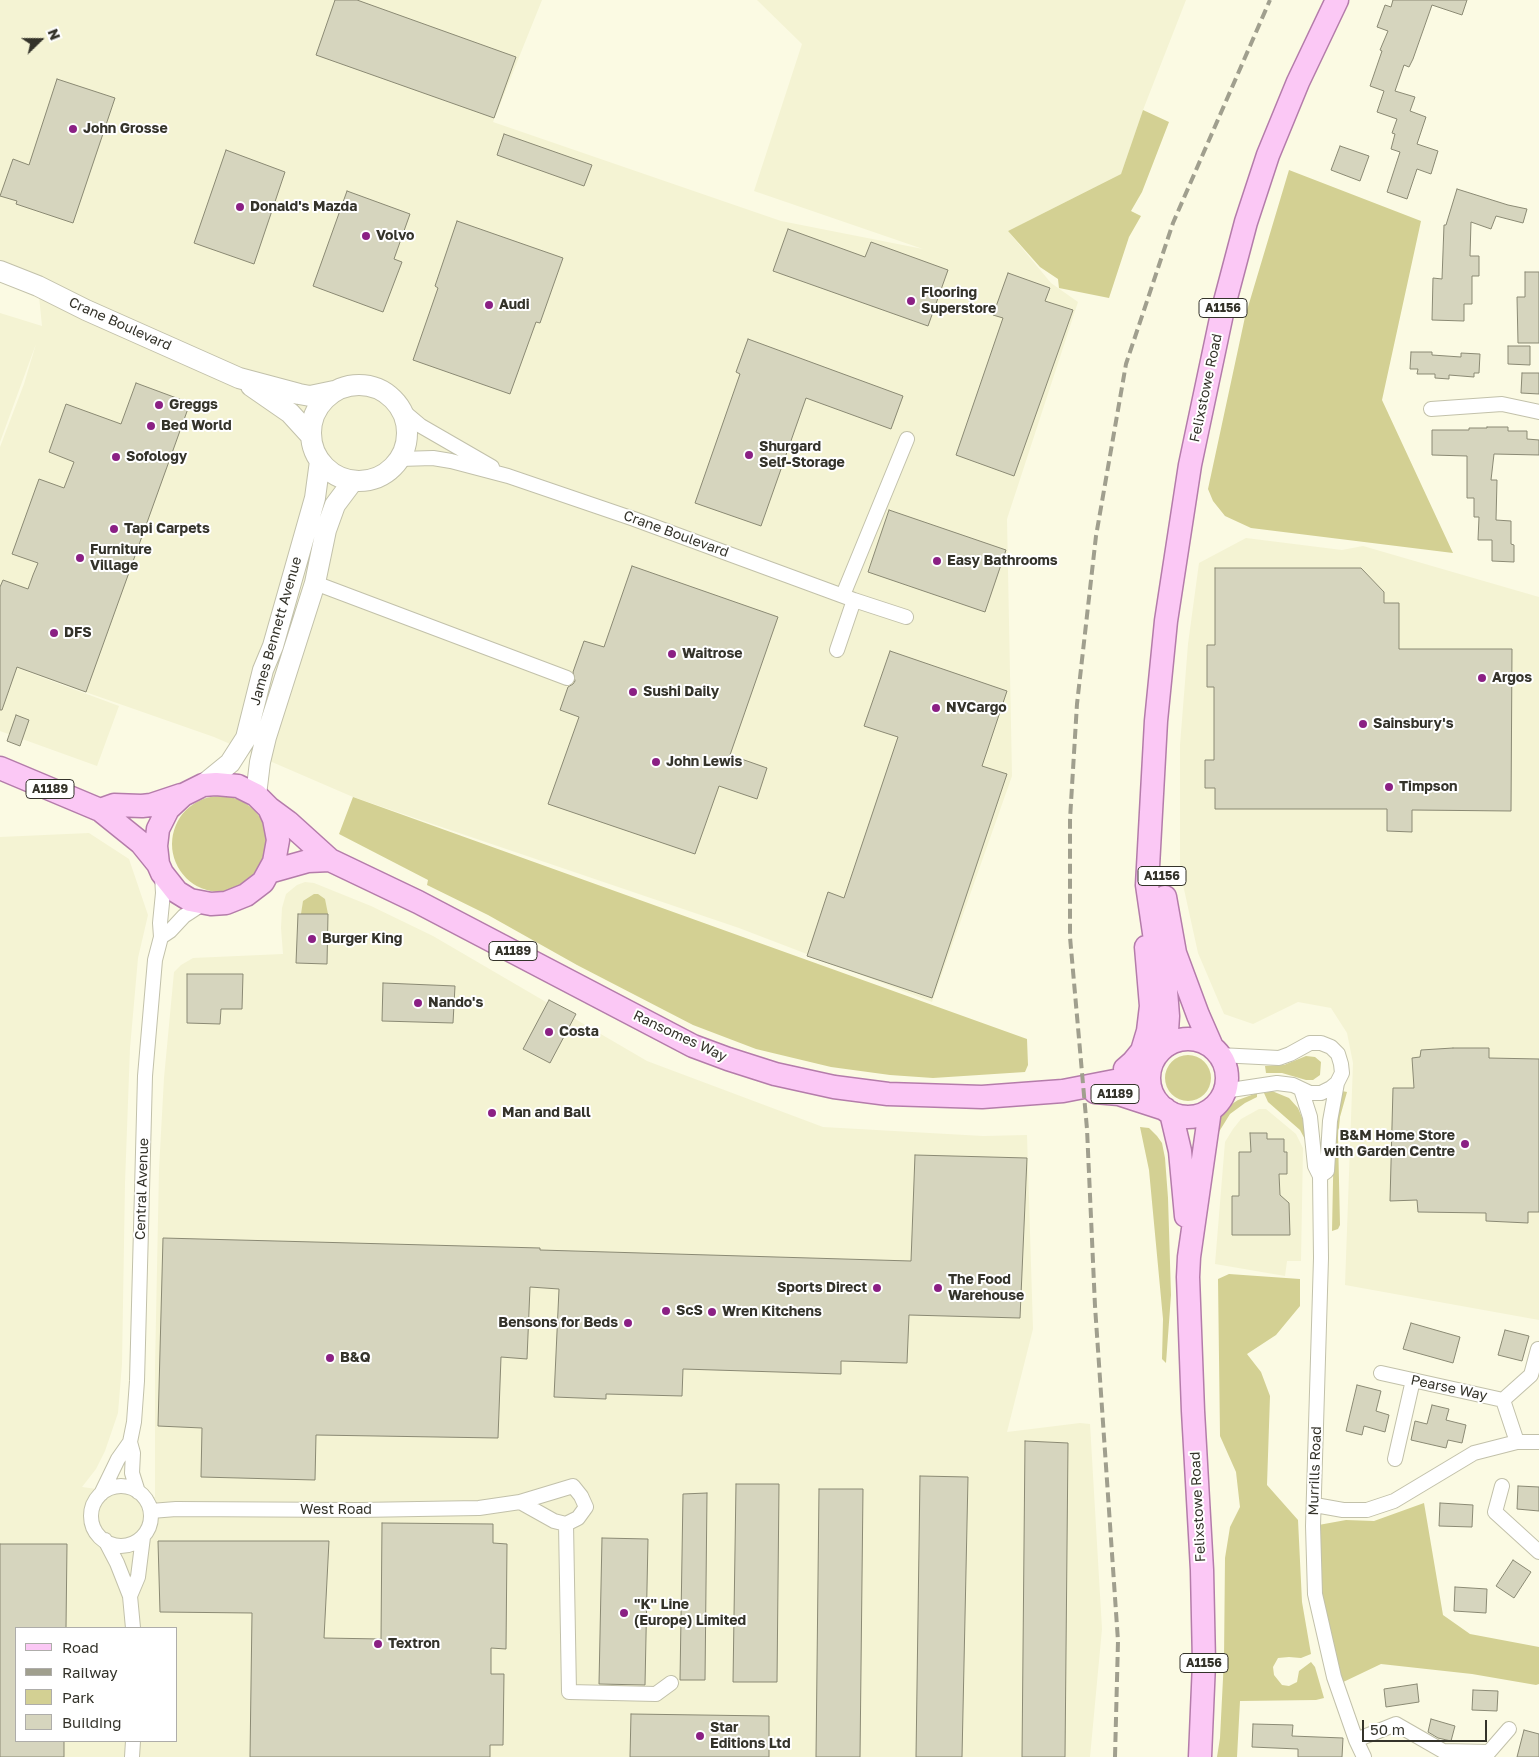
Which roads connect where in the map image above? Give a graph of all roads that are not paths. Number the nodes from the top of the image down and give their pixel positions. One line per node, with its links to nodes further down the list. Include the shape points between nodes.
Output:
1 (1337, 0): 19 (main road, Felixstowe Road / A1156, via 1268,155 1223,309 1190,465 1174,566)
2 (0, 271): 3 (street, Crane Boulevard)
3 (239, 378): 4 (street, Crane Boulevard, via 310,396); 8 (street, Crane Boulevard, via 290,413)
4 (334, 391): 6 (street, via 349,385 366,384 393,398); 8 (street, via 317,410)
5 (1431, 409): 7 (street, via 1502,404)
6 (402, 410): 10 (street, via 407,426 406,444); 12 (street, Crane Boulevard, via 421,426)
7 (1539, 412)
8 (311, 436): 11 (street)
9 (907, 439): 15 (street)
10 (400, 459): 12 (street, Crane Boulevard, via 433,458); 13 (street, via 380,477)
11 (320, 461): 13 (street, via 340,477); 21 (street, James Bennett Avenue, via 315,498 246,738 230,763)
12 (508, 476): 15 (street, Crane Boulevard, via 628,516)
13 (353, 481): 14 (street, James Bennett Avenue, via 335,505)
14 (315, 582): 18 (street); 23 (street, James Bennett Avenue, via 260,762)
15 (848, 598): 16 (street, Crane Boulevard); 17 (street)
16 (906, 617)
17 (837, 650)
18 (567, 678)
19 (1153, 764): 28 (main road, Felixstowe Road / A1156); 32 (main road, Felixstowe Road / A1156, via 1162,886 1170,933 1186,984)
20 (0, 768): 24 (main road, A1189)
21 (204, 786): 22 (main road); 23 (main road, via 238,786)
22 (183, 795): 24 (main road, via 151,805 114,805); 26 (main road, via 168,809 158,829 156,846)
23 (263, 802): 25 (main road, Ransomes Way / A1189); 27 (main road, via 274,819 278,840)
24 (100, 810): 26 (main road, A1189, via 141,843)
25 (330, 860): 27 (main road, Ransomes Way / A1189, via 308,861); 37 (main road, Ransomes Way / A1189, via 418,902 693,1046 747,1066 834,1087 888,1094 996,1097)
26 (160, 868): 29 (main road, via 177,892 190,900); 30 (street, Central Avenue, via 164,893)
27 (270, 872): 29 (main road, via 246,895 226,903)
28 (1147, 885): 31 (main road, Felixstowe Road / A1156, via 1165,978); 35 (main road, via 1146,940 1151,1006 1148,1032 1142,1052 1133,1062)
29 (204, 903): 30 (street)
30 (161, 937): 47 (street, Central Avenue, via 155,960 145,1076 137,1381)
31 (1166, 1046): 32 (main road, via 1177,1040 1189,1039 1201,1041); 33 (main road)
32 (1216, 1051): 34 (street, Murrills Road, via 1279,1058 1310,1043 1321,1042 1338,1054 1342,1073); 38 (main road, via 1225,1066 1227,1079)
33 (1150, 1067): 35 (main road, Ransomes Way / A1189, via 1130,1078); 40 (main road, via 1151,1090)
34 (1337, 1084): 36 (street, via 1321,1093); 41 (street, Murrills Road, via 1330,1120 1327,1171)
35 (1096, 1085): 37 (main road, Ransomes Way / A1189)
36 (1301, 1089): 38 (street, via 1277,1083); 41 (street, Murrills Road, via 1312,1122)
37 (1063, 1091): 40 (main road, Ransomes Way / A1189, via 1120,1094)
38 (1224, 1091): 39 (main road)
39 (1210, 1110): 40 (main road, via 1191,1116); 42 (main road, Felixstowe Road / A1156)
40 (1168, 1111): 42 (main road, Felixstowe Road / A1156, via 1180,1151)
41 (1320, 1176): 55 (street, Murrills Road)
42 (1189, 1257): 68 (main road, Felixstowe Road / A1156, via 1204,1663)
43 (1538, 1349): 46 (street, via 1531,1375)
44 (1381, 1373): 45 (street, Pearse Way)
45 (1413, 1380): 46 (street, Pearse Way); 50 (street)
46 (1503, 1400): 48 (street, Pearse Way)
47 (130, 1442): 52 (street, Central Avenue, via 132,1473); 53 (street, Central Avenue)
48 (1517, 1442): 49 (street); 55 (street, via 1474,1453 1394,1501 1368,1510)
49 (1539, 1442)
50 (1395, 1459)
51 (1502, 1486): 60 (street, via 1495,1512)
52 (138, 1492): 53 (street, via 124,1486); 56 (street, Central Avenue, via 148,1502)
53 (101, 1494): 59 (street, Central Avenue, via 92,1509 92,1519 94,1528)
54 (520, 1502): 56 (street, West Road, via 479,1508 176,1509); 57 (street); 57 (street, West Road, via 572,1486 586,1507 578,1518)
55 (1315, 1505): 65 (street, Murrills Road, via 1315,1594 1334,1677)
56 (151, 1512): 58 (street, Central Avenue, via 151,1521)
57 (566, 1524): 63 (street, via 569,1692 656,1694)
58 (143, 1537): 59 (street, via 127,1546 117,1546); 61 (street, Central Avenue, via 138,1576)
59 (105, 1540): 61 (street, Central Avenue)
60 (1539, 1552)
61 (130, 1596): 62 (street, Central Avenue)
62 (133, 1627)
63 (670, 1684)
64 (1509, 1729): 65 (street, via 1489,1752 1443,1751 1396,1724)
65 (1356, 1740): 69 (street, Murrills Road)
66 (133, 1742): 67 (street)
67 (132, 1757)
68 (1200, 1757)
69 (1364, 1757)

